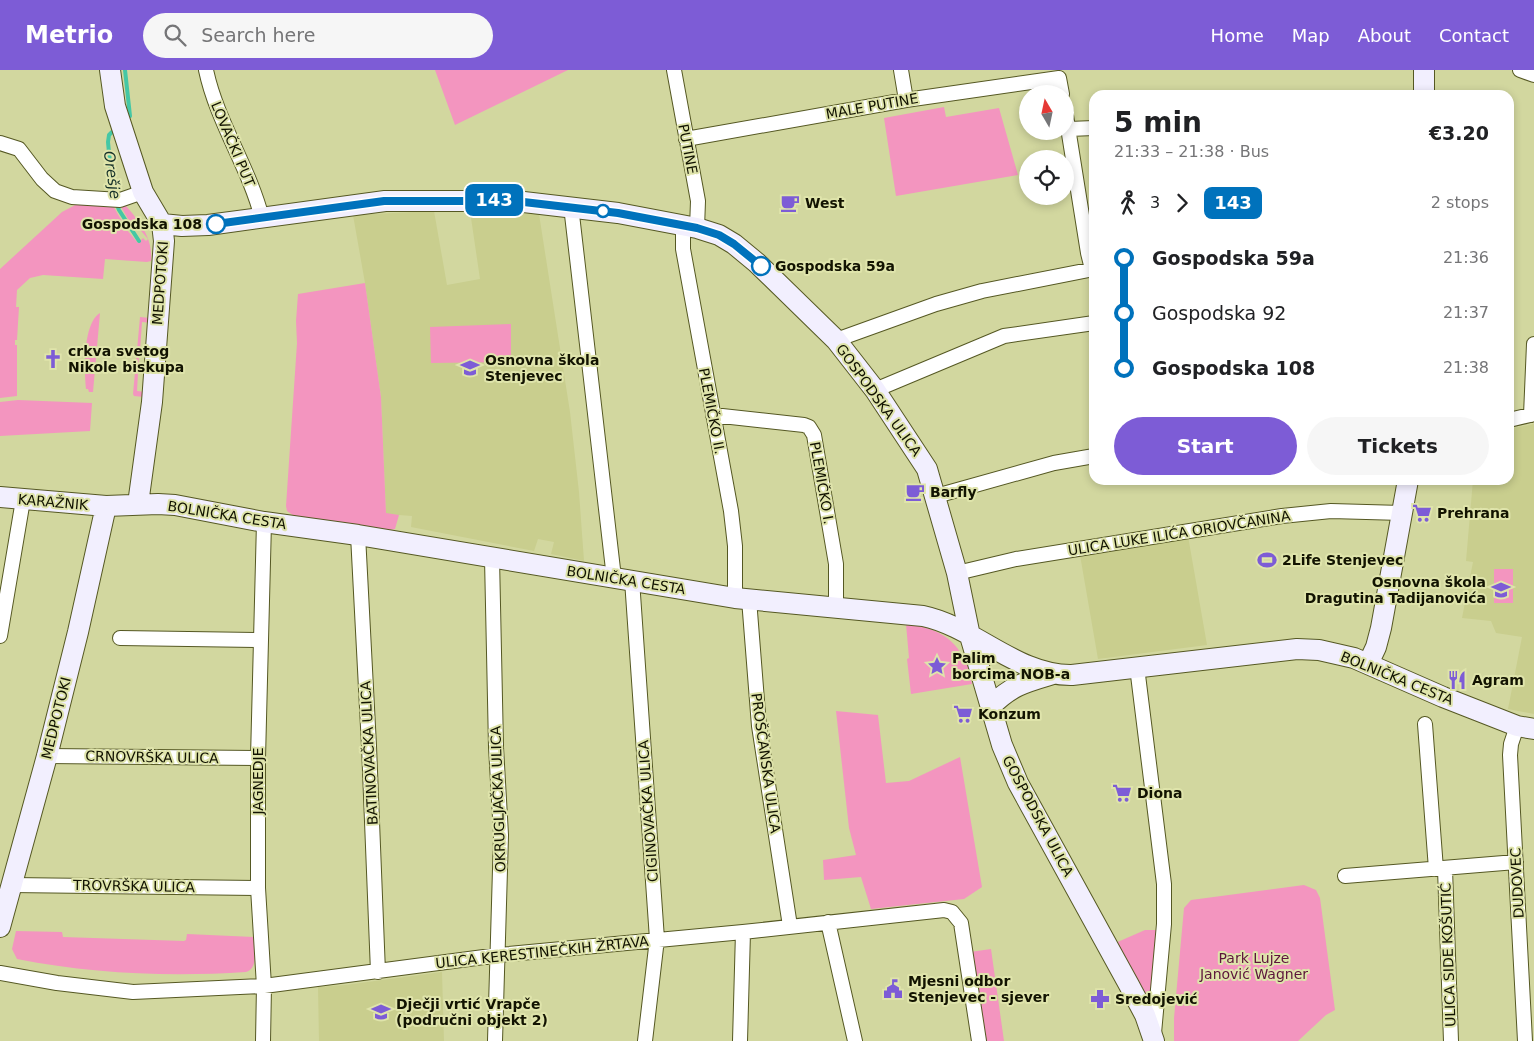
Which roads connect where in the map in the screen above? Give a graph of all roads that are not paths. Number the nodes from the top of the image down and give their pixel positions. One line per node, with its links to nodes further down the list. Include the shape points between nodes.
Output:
1 (110, 70): 16 (street, MEDPOTOKI, via 115,106)
2 (206, 70): 18 (street, LOVAČKI PUT, via 211,93)
3 (674, 70): 13 (street, PUTINE)
4 (901, 70): 10 (street)
5 (1424, 70): 9 (street)
6 (1520, 70): 8 (street)
7 (1062, 74): 10 (street, MALE PUTINE)
8 (1534, 75)
9 (1424, 90)
10 (906, 100): 13 (street, MALE PUTINE)
11 (1089, 128): 12 (street)
12 (1074, 129)
13 (686, 139): 20 (street, PUTINE, via 698,201)
14 (1071, 140): 21 (street)
15 (0, 143): 16 (street, via 19,149 55,191 72,197 114,200)
16 (143, 192): 19 (street, MEDPOTOKI)
17 (570, 206): 18 (street, GOSPODSKA ULICA, via 515,201 384,201); 20 (street, GOSPODSKA ULICA); 42 (street, CIGINOVAČKA ULICA)
18 (262, 218): 19 (street, GOSPODSKA ULICA, via 208,225)
19 (162, 224): 35 (street, MEDPOTOKI, via 164,241 152,402)
20 (690, 227): 24 (street, GOSPODSKA ULICA, via 719,235 734,244); 28 (street, PLEMIČKO II., via 682,250)
21 (1089, 256)
22 (1089, 270): 24 (street, via 982,291)
23 (1089, 325): 26 (street, via 1004,336)
24 (836, 340): 26 (street, GOSPODSKA ULICA)
25 (1534, 344): 27 (street)
26 (875, 390): 32 (street, GOSPODSKA ULICA, via 927,469)
27 (1533, 414): 29 (street)
28 (713, 415): 43 (street, PLEMIČKO II., via 731,511); 44 (street, PLEMIČKO I., via 809,427 814,436 836,564)
29 (1514, 419)
30 (1089, 457): 32 (street, via 1054,463)
31 (1407, 485): 37 (street)
32 (936, 496): 41 (street, GOSPODSKA ULICA)
33 (0, 497): 34 (street, KARAŽNIK)
34 (23, 500): 36 (street, KARAŽNIK); 45 (street)
35 (138, 504): 36 (street, BOLNIČKA CESTA); 38 (street, BOLNIČKA CESTA, via 175,505)
36 (106, 506): 55 (street, MEDPOTOKI)
37 (1402, 513): 41 (street, ULICA LUKE ILIĆA ORIOVČANINA, via 1331,511 1282,516 1016,559); 49 (street, via 1381,628)
38 (264, 522): 39 (street, BOLNIČKA CESTA); 48 (street, JAGNEDJE)
39 (358, 535): 40 (street, BOLNIČKA CESTA); 68 (street, BATINOVAČKA ULICA)
40 (492, 558): 42 (street, BOLNIČKA CESTA); 67 (street, OKRUGLJAČKA ULICA, via 501,835)
41 (957, 573): 46 (street, GOSPODSKA ULICA)
42 (623, 579): 43 (street, BOLNIČKA CESTA); 66 (street, CIGINOVAČKA ULICA)
43 (742, 598): 44 (street, BOLNIČKA CESTA); 63 (street, PROŠČANSKA ULICA)
44 (836, 606): 46 (street, BOLNIČKA CESTA, via 934,618)
45 (0, 636)
46 (970, 636): 51 (street, BOLNIČKA CESTA, via 1016,661); 52 (street, GOSPODSKA ULICA)
47 (120, 638): 48 (street)
48 (260, 640): 56 (street, JAGNEDJE)
49 (1368, 664): 50 (street, BOLNIČKA CESTA, via 1339,654 1297,649); 54 (street, BOLNIČKA CESTA)
50 (1137, 667): 51 (street, BOLNIČKA CESTA, via 1072,675); 71 (street, via 1164,884 1164,924)
51 (1053, 674): 52 (street, via 1014,687)
52 (991, 706): 71 (street, GOSPODSKA ULICA, via 1002,746 1018,783 1130,985)
53 (1425, 724): 58 (street, ULICA SIDE KOŠUTIĆ)
54 (1526, 728): 57 (street, DUDOVEC, via 1511,744 1510,755)
55 (47, 756): 56 (street, CRNOVRŠKA ULICA); 60 (street, MEDPOTOKI)
56 (258, 758): 61 (street, JAGNEDJE)
57 (1516, 862): 58 (street, ULICA SIDE KOŠUTIĆ); 79 (street, DUDOVEC)
58 (1441, 869): 59 (street, ULICA SIDE KOŠUTIĆ); 78 (street, ULICA SIDE KOŠUTIĆ)
59 (1345, 876)
60 (11, 885): 61 (street, TROVRŠKA ULICA); 64 (street, MEDPOTOKI)
61 (258, 888): 70 (street, JAGNEDJE)
62 (828, 922): 63 (street, ULICA KERESTINEČKIH ŽRTAVA); 76 (street); 77 (street, ULICA KERESTINEČKIH ŽRTAVA, via 944,910 952,912 961,923)
63 (790, 926): 65 (street, ULICA KERESTINEČKIH ŽRTAVA)
64 (0, 927)
65 (743, 932): 66 (street, ULICA KERESTINEČKIH ŽRTAVA); 75 (street)
66 (658, 939): 67 (street, ULICA KERESTINEČKIH ŽRTAVA); 74 (street, CIGINOVAČKA ULICA)
67 (499, 955): 68 (street, ULICA KERESTINEČKIH ŽRTAVA); 73 (street, OKRUGLJAČKA ULICA)
68 (378, 972): 70 (street, ULICA KERESTINEČKIH ŽRTAVA)
69 (0, 973): 70 (street, ULICA KERESTINEČKIH ŽRTAVA, via 133,992)
70 (264, 986): 72 (street, JAGNEDJE)
71 (1154, 1040)
72 (263, 1041)
73 (495, 1041)
74 (645, 1041)
75 (740, 1041)
76 (855, 1041)
77 (979, 1041)
78 (1450, 1041)
79 (1525, 1041)

